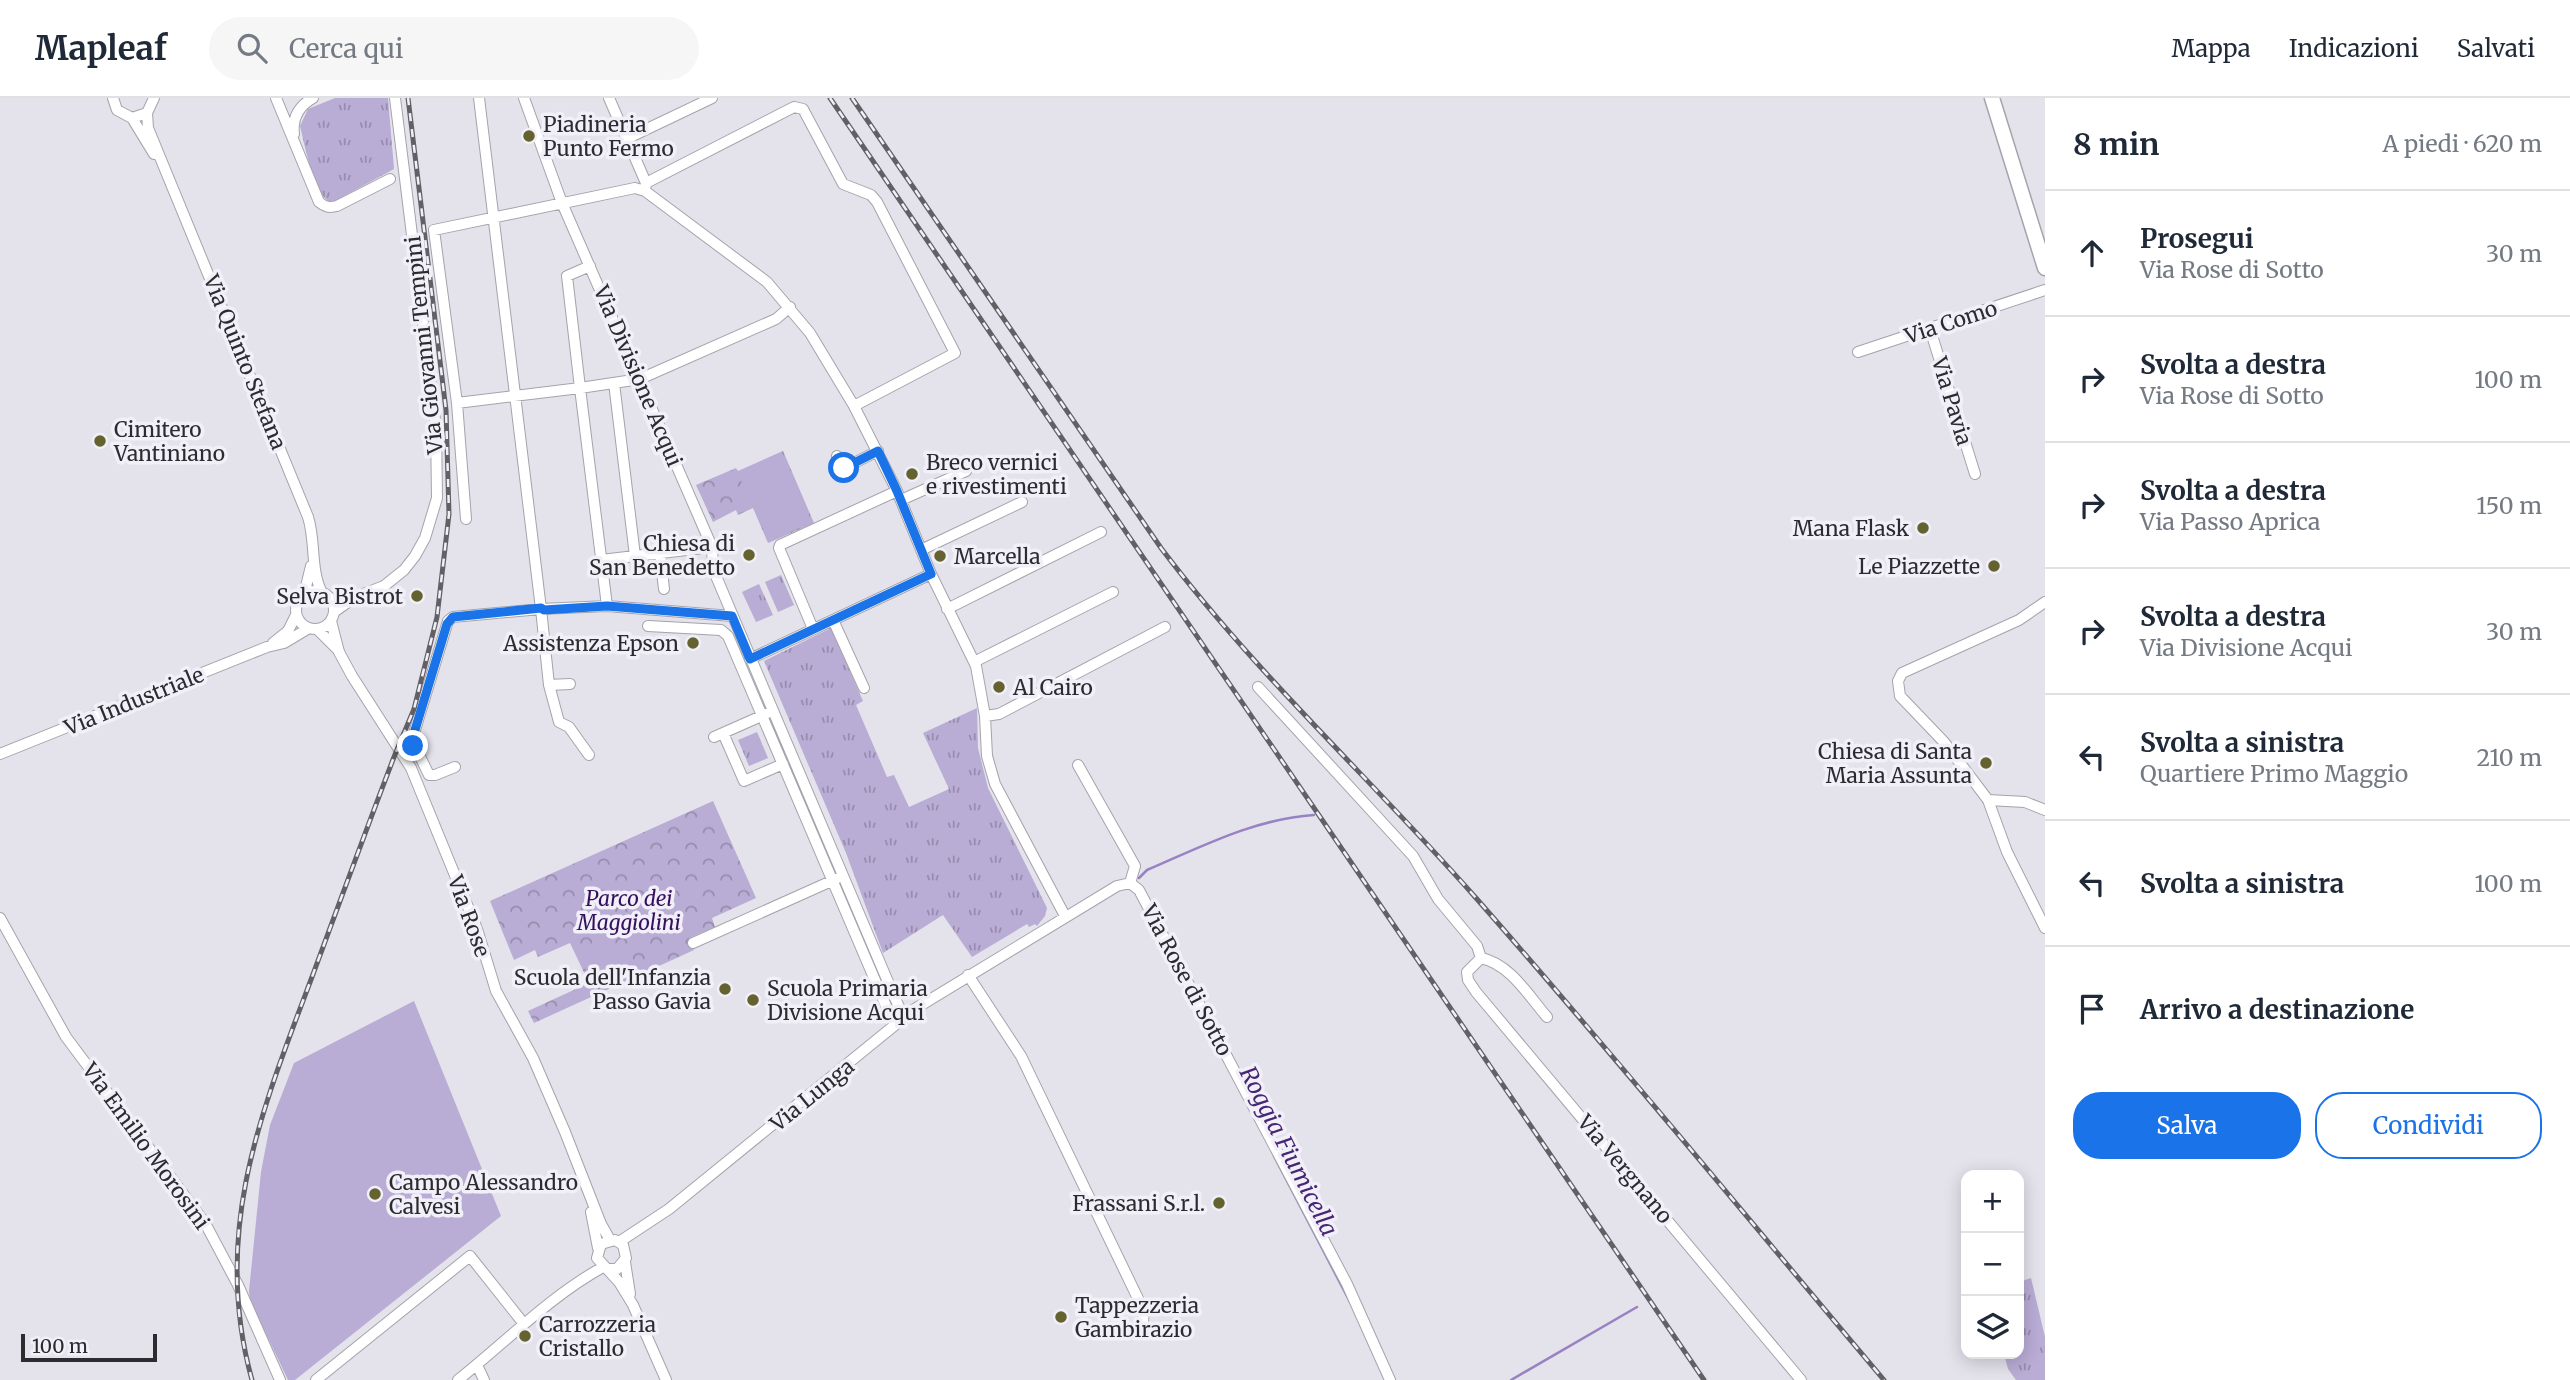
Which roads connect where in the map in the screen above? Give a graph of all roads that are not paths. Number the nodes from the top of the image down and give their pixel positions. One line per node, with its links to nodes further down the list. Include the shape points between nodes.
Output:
1 (113, 98): 12 (street, Via Quinto Stefana, via 117,110)
2 (154, 98): 11 (street)
3 (276, 98): 14 (street)
4 (313, 98): 14 (street, via 297,113)
5 (395, 98): 51 (street, Via Giovanni Tempini, via 436,428 436,498 425,538 410,563 384,586)
6 (479, 98): 19 (street)
7 (524, 98): 18 (street, Via Divisione Acqui)
8 (609, 98): 13 (street)
9 (712, 98): 13 (street)
10 (1992, 98): 21 (main road)
11 (147, 113): 12 (street); 16 (street, Via Quinto Stefana, via 148,128)
12 (132, 118): 16 (street, Via Quinto Stefana)
13 (625, 139): 17 (street)
14 (295, 141): 15 (street, via 324,206 337,206)
15 (390, 179)
16 (171, 181): 40 (street, Via Quinto Stefana, via 308,517)
17 (645, 187): 18 (street); 23 (street, via 767,282); 31 (street, via 794,107 803,109 843,184 877,201 955,354)
18 (562, 204): 19 (street); 20 (street, Via Divisione Acqui)
19 (493, 218): 29 (street); 30 (street, via 434,230)
20 (590, 266): 26 (street, Via Divisione Acqui); 28 (street, via 567,276)
21 (2045, 268)
22 (2045, 290): 24 (street, Via Como)
23 (790, 307): 26 (street, via 776,320); 31 (street)
24 (1930, 329): 25 (street, Via Como); 35 (street, Via Pavia)
25 (1858, 352)
26 (640, 379): 27 (street); 41 (street, Via Divisione Acqui)
27 (614, 383): 28 (street); 44 (street)
28 (580, 388): 29 (street); 45 (street)
29 (516, 395): 30 (street); 54 (street)
30 (457, 403): 38 (street)
31 (853, 406): 32 (street)
32 (878, 451): 33 (street, via 844,468); 36 (street)
33 (837, 456)
34 (966, 471): 36 (street)
35 (1975, 474)
36 (899, 496): 42 (street); 65 (street, via 780,545)
37 (1022, 502): 42 (street)
38 (466, 519)
39 (1101, 532): 55 (street)
40 (314, 544): 49 (street, Via Quinto Stefana, via 315,574); 50 (street, Via Quinto Stefana)
41 (712, 547): 43 (street); 59 (street, Via Divisione Acqui, via 713,569)
42 (921, 550): 46 (street)
43 (660, 553): 44 (street); 47 (street)
44 (635, 556): 45 (street)
45 (601, 560): 53 (street)
46 (931, 574): 55 (street); 60 (street)
47 (664, 589)
48 (1113, 592): 70 (street)
49 (324, 594): 50 (street); 51 (street, Via Giovanni Tempini); 58 (street, via 331,601)
50 (304, 595): 57 (street)
51 (355, 597): 58 (street, Via Giovanni Tempini)
52 (2045, 602): 83 (street, via 2019,620 1902,673 1898,681 1900,696 1944,742)
53 (607, 606): 54 (street); 56 (street)
54 (541, 608): 72 (street); 82 (street, via 453,617 447,624 409,742 429,775)
55 (947, 609): 70 (street)
56 (676, 611): 59 (street); 62 (street)
57 (296, 615): 64 (street); 66 (street, Via Industriale, via 288,631)
58 (332, 616): 64 (street, via 325,626); 67 (street, Via Rose)
59 (732, 616): 68 (street, Via Divisione Acqui)
60 (833, 620): 65 (street); 74 (street)
61 (648, 626): 62 (street)
62 (675, 627): 69 (street, via 725,632)
63 (1165, 627): 77 (street, via 999,714)
64 (313, 629): 66 (street, Via Industriale); 67 (street, Via Rose)
65 (813, 629): 68 (street)
66 (267, 647): 78 (street, Via Industriale)
67 (339, 652): 97 (street, Via Rose, via 411,768 477,929 496,991 533,1058)
68 (749, 657): 69 (street); 75 (street, Via Divisione Acqui)
69 (738, 660): 76 (street)
70 (974, 662): 77 (street)
71 (570, 684): 72 (street)
72 (549, 685): 79 (street, via 559,722 569,727)
73 (1258, 687): 92 (street, via 1413,856)
74 (864, 688)
75 (773, 711): 76 (street); 85 (street, Via Divisione Acqui)
76 (762, 716): 80 (street); 80 (street, via 718,735 744,782)
77 (985, 716): 88 (street, via 987,756 995,784)
78 (0, 754)
79 (589, 755)
80 (783, 765): 86 (street)
81 (1078, 765): 87 (street, via 1135,866)
82 (455, 767)
83 (1989, 800): 84 (street, via 2025,802); 90 (street, via 2007,852)
84 (2045, 810)
85 (843, 876): 86 (street); 96 (street, Via Divisione Acqui)
86 (832, 881): 91 (street); 94 (street)
87 (1130, 883): 88 (street, Via Lunga); 113 (street, Via Rose di Sotto, via 1146,902 1332,1255)
88 (1065, 916): 93 (street, Via Lunga)
89 (1, 921): 108 (street, Via Emilio Morosini, via 66,1037 205,1223)
90 (2045, 928)
91 (694, 943)
92 (1481, 958): 95 (street, via 1501,965); 114 (street, Via Vergnano, via 1466,972 1476,992)
93 (968, 975): 96 (street, Via Lunga); 105 (street, via 1021,1056 1144,1311)
94 (886, 1006)
95 (1547, 1017)
96 (900, 1018): 98 (street, Via Lunga)
97 (586, 1187): 99 (street, Via Rose, via 603,1230); 100 (street, Via Rose)
98 (657, 1218): 99 (street, Via Lunga); 101 (street, Via Lunga, via 638,1237)
99 (615, 1241): 100 (street); 101 (street, via 625,1249)
100 (598, 1251): 102 (street); 103 (street)
101 (626, 1260): 102 (street, via 617,1269); 104 (street)
102 (605, 1268): 103 (street); 104 (street)
103 (577, 1282): 106 (street)
104 (633, 1305): 112 (street)
105 (1143, 1321)
106 (524, 1324): 107 (street); 109 (street, via 470,1256)
107 (477, 1365): 110 (street); 111 (street)
108 (280, 1380)
109 (316, 1380)
110 (458, 1380)
111 (484, 1380)
112 (666, 1380)
113 (1390, 1380)
114 (1801, 1380)

